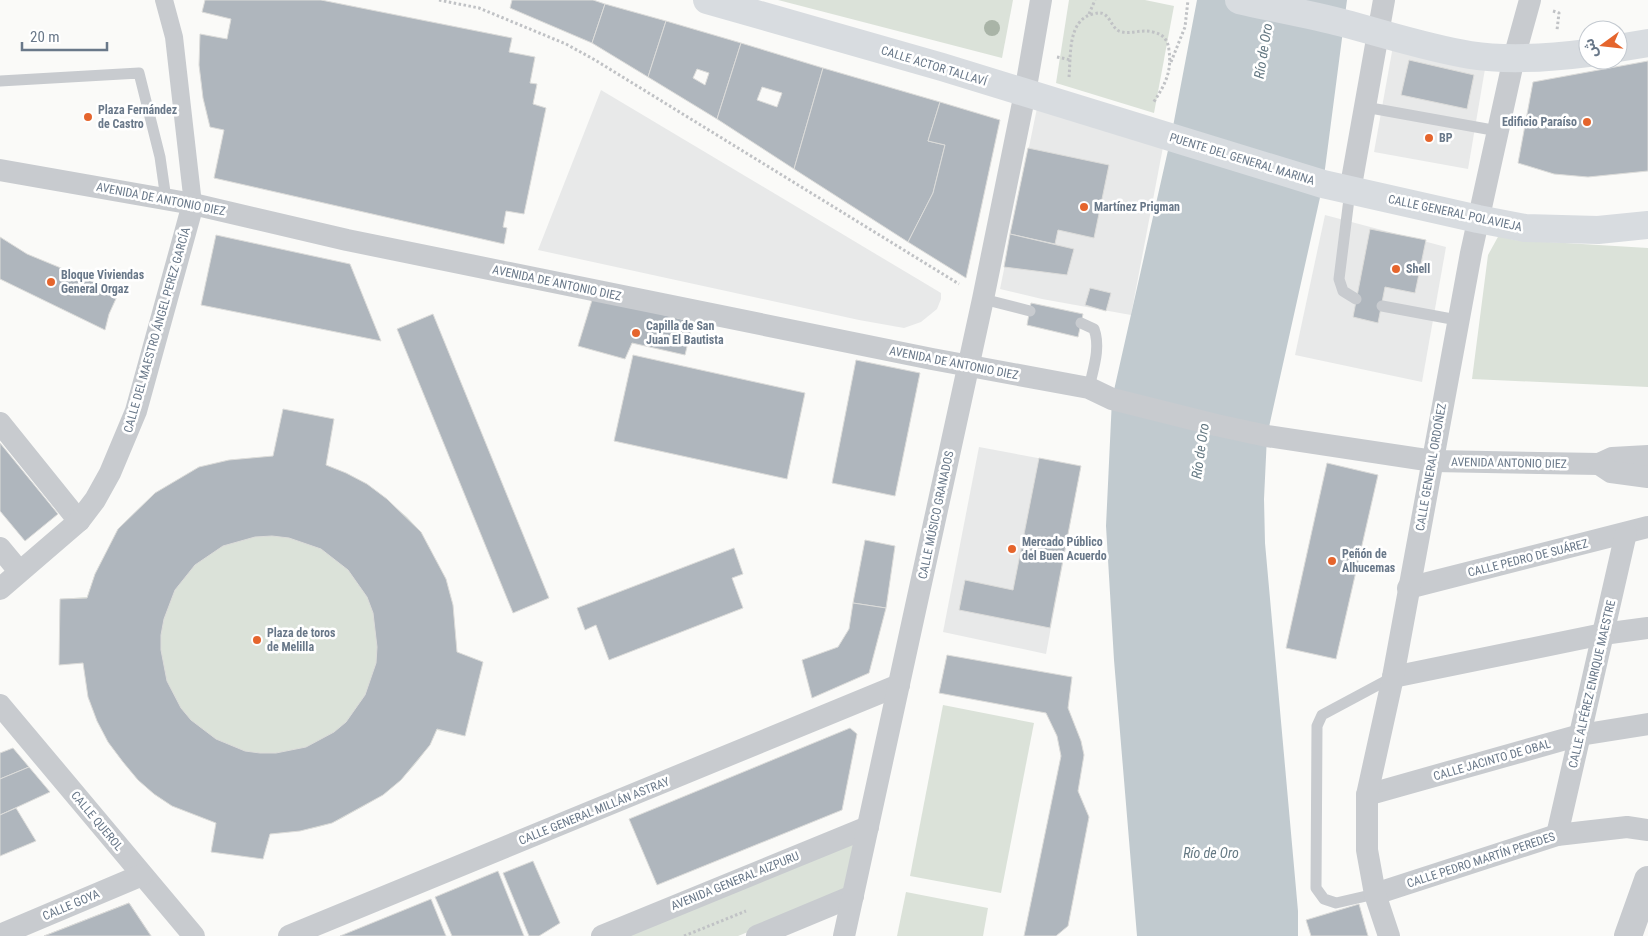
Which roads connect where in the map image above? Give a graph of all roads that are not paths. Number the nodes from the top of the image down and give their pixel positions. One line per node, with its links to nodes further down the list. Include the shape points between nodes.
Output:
1 (164, 0): 21 (street, via 174,37)
2 (707, 0): 13 (main road, CALLE ACTOR TALLAVÍ)
3 (1041, 0): 13 (street, CALLE MÚSICO GRANADOS)
4 (1239, 0): 7 (main road)
5 (1384, 0): 7 (street)
6 (1530, 0): 11 (street, CALLE GENERAL ORDOÑEZ)
7 (1378, 33): 11 (main road, via 1472,55); 14 (street)
8 (1648, 43): 9 (main road)
9 (1628, 46)
10 (1578, 54): 11 (main road)
11 (1514, 58): 16 (street, CALLE GENERAL ORDOÑEZ)
12 (0, 81): 20 (lane, via 139,73 160,157)
13 (1025, 93): 15 (main road, CALLE ACTOR TALLAVÍ); 24 (street, CALLE MÚSICO GRANADOS)
14 (1365, 107): 16 (lane); 19 (street)
15 (1150, 131): 18 (main road, PUENTE DEL GENERAL MARINA)
16 (1498, 131): 22 (street, CALLE GENERAL ORDOÑEZ)
17 (0, 170): 20 (street, AVENIDA DE ANTONIO DIEZ)
18 (1323, 184): 19 (main road, CALLE GENERAL POLAVIEJA)
19 (1350, 191): 22 (main road, CALLE GENERAL POLAVIEJA); 25 (lane, via 1339,279 1343,291)
20 (166, 198): 21 (street, AVENIDA DE ANTONIO DIEZ)
21 (193, 204): 30 (street, AVENIDA DE ANTONIO DIEZ, via 347,240); 38 (street, CALLE DEL MAESTRO ÁNGEL PEREZ GARCÍA, via 136,410 110,473)
22 (1478, 219): 23 (main road, CALLE GENERAL POLAVIEJA, via 1525,228 1559,230); 28 (street, CALLE GENERAL ORDOÑEZ)
23 (1648, 225)
24 (983, 299): 27 (lane); 30 (street, CALLE MÚSICO GRANADOS)
25 (1356, 299)
26 (1382, 306): 28 (lane)
27 (1030, 310)
28 (1457, 320): 35 (street, CALLE GENERAL ORDOÑEZ)
29 (1081, 323): 31 (lane, via 1094,329 1098,338)
30 (969, 366): 31 (street, AVENIDA DE ANTONIO DIEZ); 48 (street, CALLE MÚSICO GRANADOS)
31 (1089, 388): 32 (street, AVENIDA DE ANTONIO DIEZ)
32 (1112, 399): 35 (street, AVENIDA ANTONIO DIEZ, via 1267,436)
33 (0, 423): 38 (street)
34 (1648, 456): 36 (street, AVENIDA ANTONIO DIEZ, via 1612,458)
35 (1432, 461): 36 (street, AVENIDA ANTONIO DIEZ); 43 (street, CALLE GENERAL ORDOÑEZ)
36 (1599, 464): 37 (street, AVENIDA ANTONIO DIEZ, via 1611,472)
37 (1648, 477)
38 (78, 521): 42 (street, CALLE DEL MAESTRO ÁNGEL PEREZ GARCÍA)
39 (1648, 527): 40 (street, CALLE PEDRO DE SUÁREZ)
40 (1626, 533): 43 (street, CALLE PEDRO DE SUÁREZ); 46 (street, CALLE ALFÉREZ ENRIQUE MAESTRE)
41 (0, 548): 42 (street)
42 (19, 571): 44 (street, CALLE DEL MAESTRO ÁNGEL PEREZ GARCÍA)
43 (1408, 588): 47 (street, CALLE GENERAL ORDOÑEZ)
44 (0, 589)
45 (1648, 628): 46 (street)
46 (1603, 634): 47 (street); 51 (street, CALLE ALFÉREZ ENRIQUE MAESTRE)
47 (1393, 677): 52 (street, CALLE GENERAL ORDOÑEZ); 58 (lane, via 1322,715 1317,726 1316,888 1324,899 1336,903)
48 (899, 685): 53 (street, CALLE MÚSICO GRANADOS); 62 (street, CALLE GENERAL MILLÁN ASTRAY)
49 (3, 715): 56 (street, CALLE QUEROL)
50 (1648, 724): 51 (street, CALLE JACINTO DE OBAL)
51 (1580, 735): 52 (street, CALLE JACINTO DE OBAL); 55 (street, CALLE ALFÉREZ ENRIQUE MAESTRE)
52 (1367, 795): 58 (street, CALLE GENERAL ORDOÑEZ, via 1367,850)
53 (868, 827): 59 (street, CALLE MÚSICO GRANADOS); 63 (street, AVENIDA GENERAL AIZPURU)
54 (1648, 830): 55 (street, CALLE PEDRO MARTÍN PEREDES, via 1627,827)
55 (1557, 836): 58 (street, CALLE PEDRO MARTÍN PEREDES)
56 (142, 875): 60 (street, CALLE GOYA); 61 (street, CALLE QUEROL)
57 (1648, 880): 67 (street)
58 (1375, 894): 66 (street, CALLE GENERAL ORDOÑEZ)
59 (853, 896): 64 (street); 65 (street, CALLE MÚSICO GRANADOS)
60 (0, 935)
61 (194, 936)
62 (289, 936)
63 (602, 936)
64 (757, 936)
65 (844, 936)
66 (1389, 936)
67 (1628, 936)

